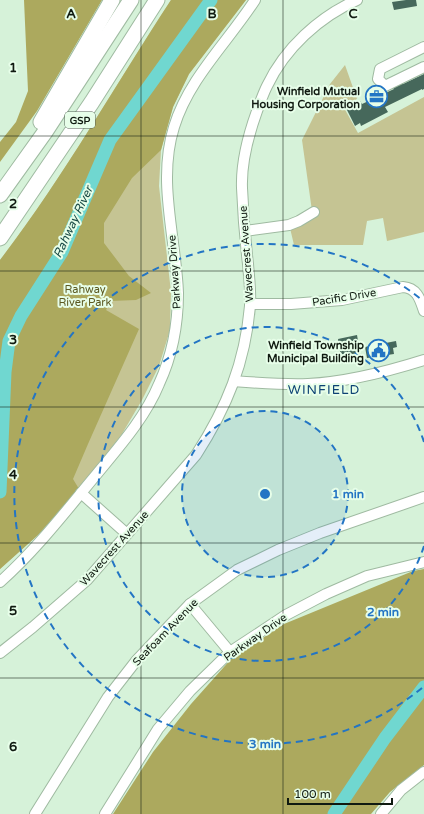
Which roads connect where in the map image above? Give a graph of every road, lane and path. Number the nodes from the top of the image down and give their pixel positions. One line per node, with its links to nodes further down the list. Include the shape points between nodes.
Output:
1 (112, 0): 8 (highway)
2 (131, 0): 9 (highway, GSP, via 45,132)
3 (157, 0): 12 (highway, GSP)
4 (255, 0): 17 (street, Parkway Drive, via 197,78 184,102 172,136 167,182 178,308 174,337 165,370 139,419)
5 (357, 0): 11 (street, Wavecrest Avenue, via 343,6 308,32 277,68 267,86 252,124 244,160 242,187)
6 (424, 47): 7 (street, via 380,69 378,79 385,86)
7 (424, 67)
8 (0, 192)
9 (0, 195)
10 (314, 212): 11 (street, via 289,225)
11 (245, 231): 13 (street, Wavecrest Avenue)
12 (0, 238)
13 (250, 304): 14 (street, Pacific Drive, via 342,300 409,287 420,298); 16 (street, Wavecrest Avenue, via 244,348)
14 (424, 311)
15 (424, 360): 16 (street, via 335,382 279,384)
16 (234, 381): 19 (street, Wavecrest Avenue, via 211,432 196,455)
17 (81, 493): 19 (street); 21 (street, Parkway Drive)
18 (424, 497): 22 (street, Seafoam Avenue, via 278,550 237,570)
19 (127, 534): 24 (street, Wavecrest Avenue, via 87,580)
20 (424, 562): 23 (street, Parkway Drive, via 366,576 326,594 286,615)
21 (0, 582)
22 (190, 604): 23 (street); 26 (street, Seafoam Avenue, via 136,661 108,697)
23 (230, 652): 27 (street, Parkway Drive, via 190,690 158,729)
24 (0, 653)
25 (424, 772): 28 (street, via 401,790)
26 (35, 814)
27 (105, 814)
28 (381, 814)

